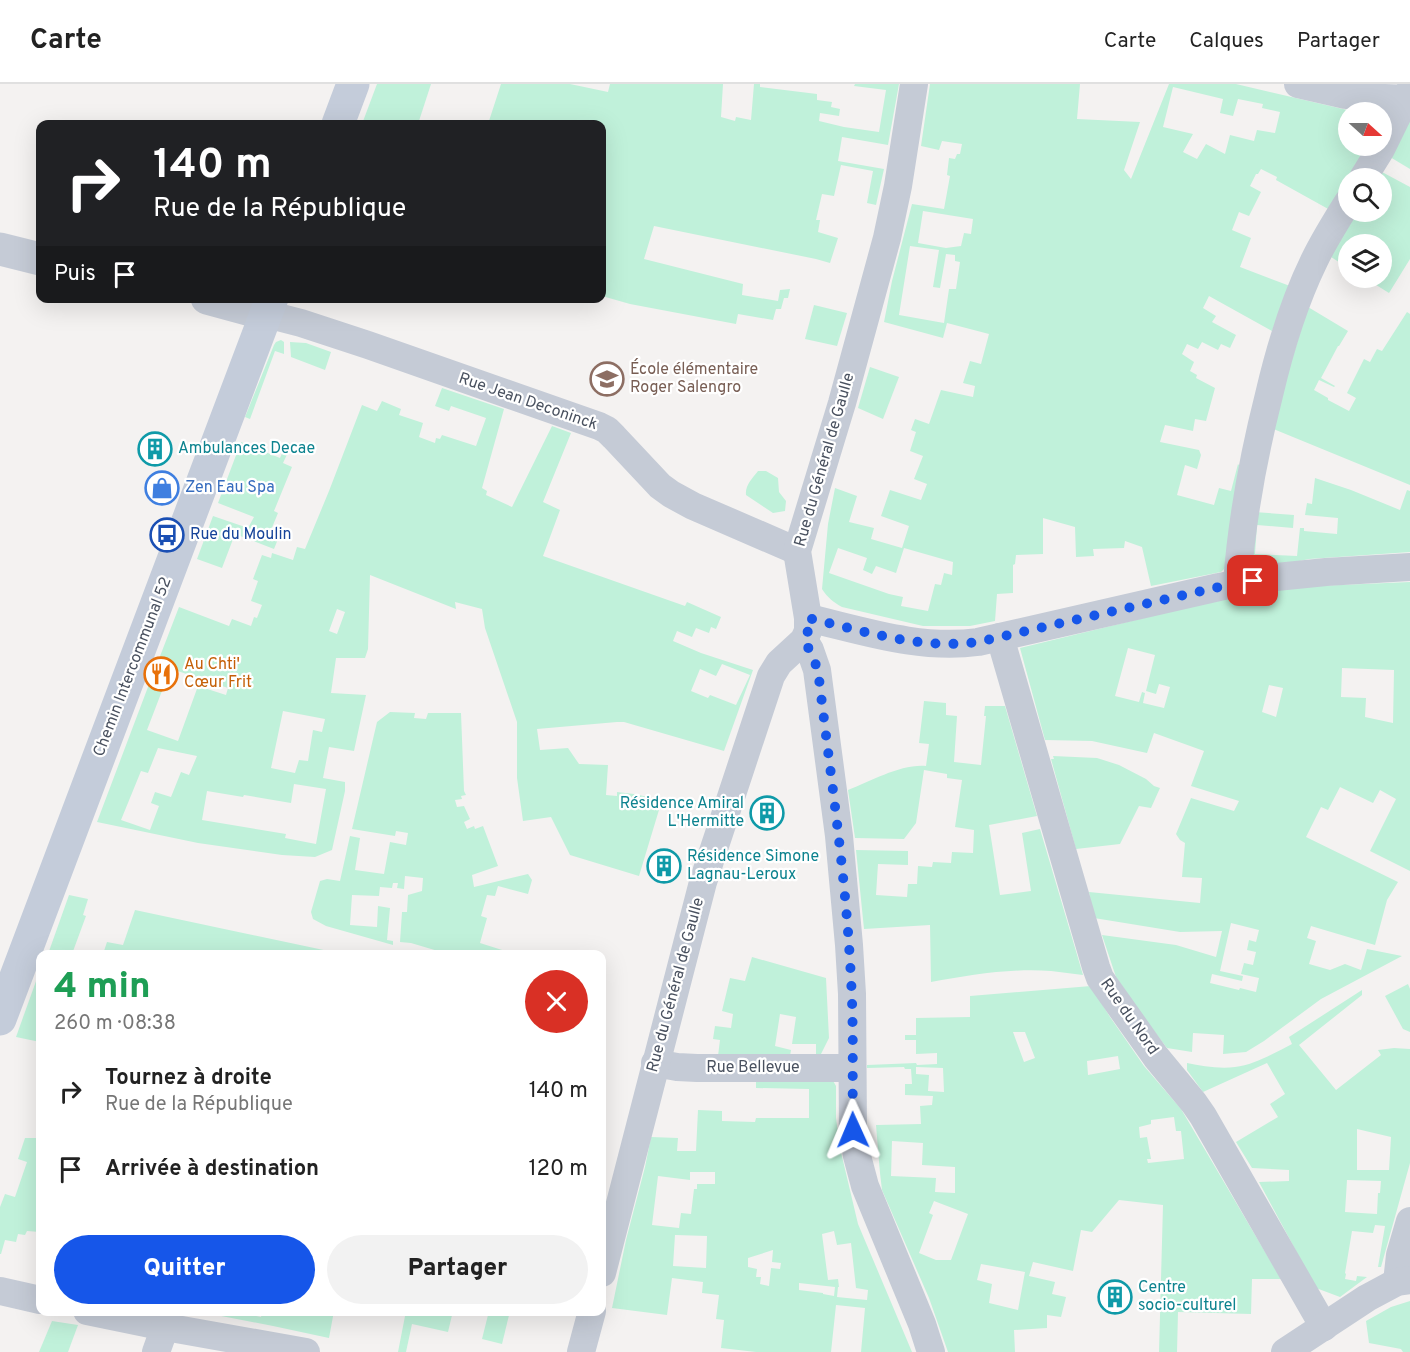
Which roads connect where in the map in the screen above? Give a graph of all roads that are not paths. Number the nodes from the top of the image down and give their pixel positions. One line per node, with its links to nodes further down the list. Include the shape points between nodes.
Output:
1 (353, 84): 5 (main road)
2 (915, 84): 12 (street, Rue du Général de Gaulle, via 887,238)
3 (1298, 84): 4 (street, via 1346,96)
4 (1409, 96): 6 (street)
5 (340, 120)
6 (1369, 168)
7 (1338, 218): 14 (street, via 1315,259 1280,349 1252,466)
8 (0, 249): 9 (street)
9 (36, 258)
10 (246, 303): 11 (street)
11 (269, 306): 12 (street, Rue Jean Deconinck, via 301,323 599,426 671,494); 17 (main road, Chemin Intercommunal 52)
12 (797, 550): 15 (street, Rue du Général de Gaulle)
13 (1410, 567): 14 (street)
14 (1237, 583): 16 (street)
15 (806, 629): 16 (street, via 934,645); 18 (street, Rue du Général de Gaulle, via 771,676 703,882); 19 (street, via 818,670 839,837 851,978)
16 (1000, 637): 27 (street, Rue du Nord, via 1100,978 1203,1116)
17 (0, 1019)
18 (655, 1062): 19 (street, Rue Bellevue, via 697,1068); 21 (street, Rue du Général de Gaulle)
19 (852, 1068): 31 (street, via 854,1136 860,1170)
20 (1410, 1221): 22 (street, via 1400,1255)
21 (606, 1257)
22 (1404, 1281): 27 (street, via 1367,1298)
23 (0, 1291): 24 (street)
24 (36, 1299)
25 (100, 1316): 28 (street)
26 (591, 1316): 30 (street)
27 (1324, 1327): 32 (street)
28 (160, 1339): 29 (street)
29 (306, 1352)
30 (581, 1352)
31 (931, 1352)
32 (1285, 1352)

